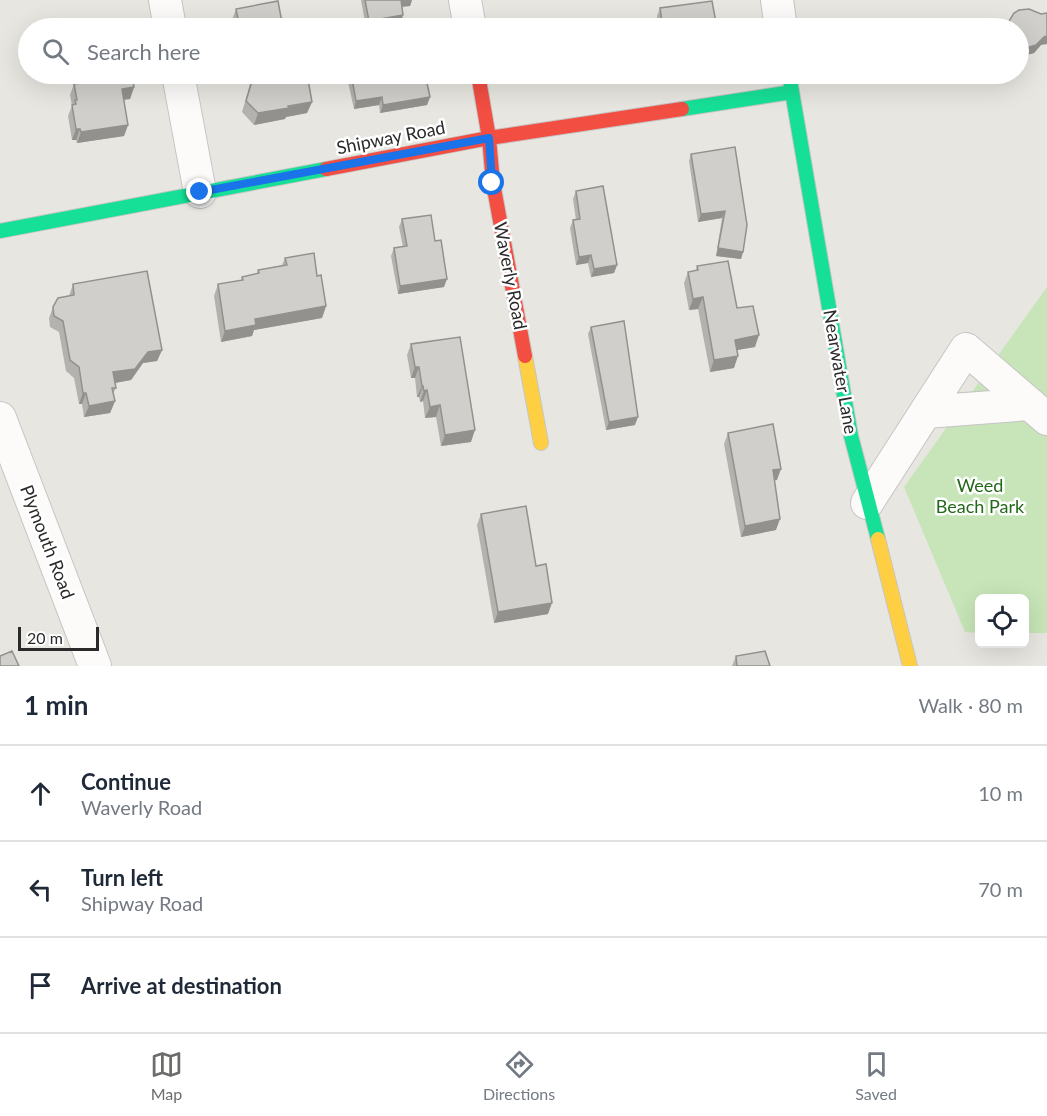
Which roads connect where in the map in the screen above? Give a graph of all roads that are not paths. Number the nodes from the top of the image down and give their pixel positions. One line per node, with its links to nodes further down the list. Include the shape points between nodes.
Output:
1 (165, 0): 4 (street)
2 (465, 0): 5 (street)
3 (777, 0): 6 (street)
4 (168, 18)
5 (468, 18)
6 (780, 18)
7 (180, 84): 12 (street)
8 (480, 84): 11 (street, Waverly Road)
9 (791, 84): 10 (street, Nearwater Lane)
10 (792, 92): 11 (street, Shipway Road); 18 (street, Nearwater Lane, via 851,436)
11 (489, 138): 12 (street, Shipway Road); 17 (street, Waverly Road, via 492,183)
12 (200, 192): 13 (street, Shipway Road)
13 (0, 231)
14 (1038, 411): 15 (street); 15 (street, via 966,349)
15 (926, 412): 18 (street)
16 (0, 418): 19 (street, Plymouth Road)
17 (541, 442)
18 (867, 503): 20 (street, Nearwater Lane)
19 (95, 666)
20 (910, 666)

